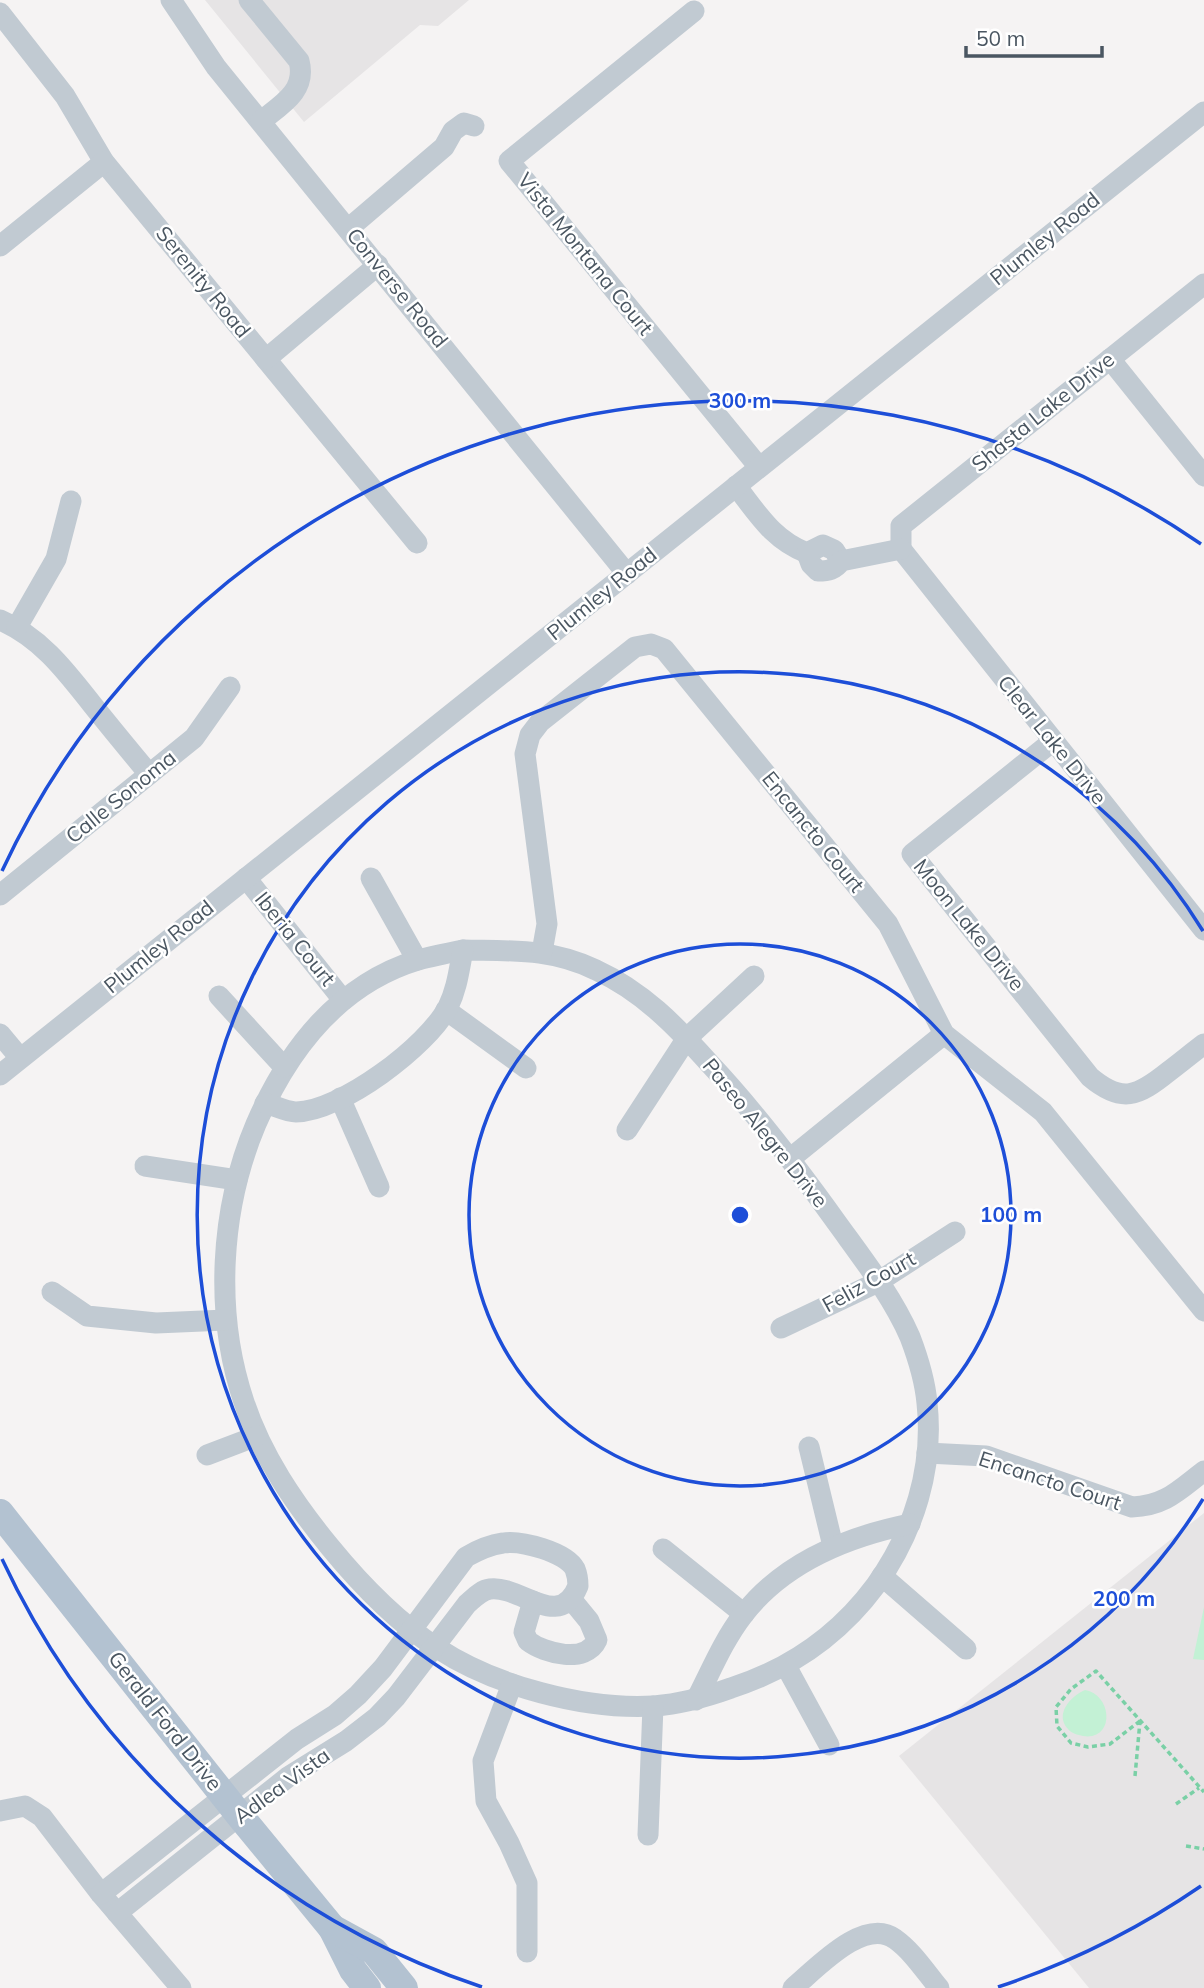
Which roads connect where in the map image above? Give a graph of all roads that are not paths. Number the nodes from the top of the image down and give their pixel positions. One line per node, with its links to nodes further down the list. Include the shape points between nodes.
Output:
1 (171, 0): 6 (street, Converse Road, via 216,67)
2 (249, 0): 6 (street, via 299,61 301,71 300,84 292,95)
3 (694, 11): 15 (street, Vista Montana Court, via 509,161)
4 (0, 13): 8 (street, Serenity Road, via 65,96)
5 (1204, 112): 15 (street, Plumley Road)
6 (261, 121): 9 (street, Converse Road)
7 (474, 126): 9 (street, via 464,122 444,146)
8 (104, 162): 10 (street); 13 (street, Serenity Road)
9 (348, 229): 11 (street, Converse Road)
10 (0, 246)
11 (379, 265): 13 (street); 21 (street, Converse Road)
12 (1204, 284): 14 (street, Shasta Lake Drive)
13 (265, 359): 19 (street, Serenity Road)
14 (1110, 359): 16 (street); 20 (street, Shasta Lake Drive, via 901,527)
15 (759, 467): 17 (street, Plumley Road)
16 (1204, 476)
17 (736, 486): 20 (street, via 777,537 807,553 818,571 828,571 841,561); 21 (street, Plumley Road)
18 (71, 501): 22 (street, via 56,559)
19 (417, 543)
20 (901, 549): 24 (street, Clear Lake Drive)
21 (627, 574): 26 (street, Plumley Road)
22 (8, 623): 25 (street, via 39,643 61,665)
23 (230, 687): 25 (street, Calle Sonoma, via 194,738)
24 (1053, 741): 29 (street, Clear Lake Drive); 40 (street, Moon Lake Drive, via 912,854 1090,1077 1105,1089 1121,1095 1147,1089)
25 (149, 775): 28 (street, Calle Sonoma)
26 (246, 878): 35 (street, Iberia Court); 41 (street, Plumley Road)
27 (371, 878): 32 (street)
28 (0, 895)
29 (1204, 930)
30 (463, 950): 31 (street, Paseo Alegre Drive); 32 (street, Paseo Alegre Drive); 36 (street, via 456,989)
31 (542, 952): 38 (street, Encancto Court, via 547,924 525,754 530,735 540,722 635,647 651,644 664,649 888,924); 39 (street, Paseo Alegre Drive, via 570,959 624,985)
32 (417, 960): 35 (street, Paseo Alegre Drive, via 376,977)
33 (754, 976): 39 (street)
34 (219, 996): 42 (street)
35 (343, 1000): 42 (street, Paseo Alegre Drive, via 315,1026)
36 (446, 1010): 43 (street); 45 (street, via 426,1036 399,1059)
37 (0, 1034): 41 (street)
38 (944, 1034): 48 (street); 55 (street, Encancto Court, via 1043,1112)
39 (687, 1038): 47 (street); 48 (street, Paseo Alegre Drive)
40 (1204, 1044)
41 (20, 1058): 44 (street, Plumley Road)
42 (284, 1067): 46 (street, Paseo Alegre Drive)
43 (526, 1068)
44 (1, 1073)
45 (340, 1098): 46 (street, via 295,1112); 51 (street)
46 (265, 1103): 50 (street, Paseo Alegre Drive)
47 (627, 1130)
48 (791, 1158): 53 (street, Paseo Alegre Drive)
49 (145, 1166): 50 (street)
50 (237, 1180): 56 (street, Paseo Alegre Drive, via 226,1265)
51 (379, 1186)
52 (955, 1232): 53 (street, Feliz Court)
53 (878, 1282): 57 (street, Feliz Court); 60 (street, Paseo Alegre Drive, via 909,1336 920,1367 928,1403)
54 (52, 1292): 56 (street, via 87,1316 156,1323)
55 (1204, 1311)
56 (226, 1320): 58 (street, Paseo Alegre Drive, via 242,1397)
57 (781, 1328)
58 (257, 1436): 61 (street); 71 (street, Paseo Alegre Drive, via 305,1517 377,1600)
59 (809, 1447): 65 (street)
60 (927, 1452): 62 (street, Encancto Court, via 986,1456 1132,1507 1167,1500); 64 (street, Paseo Alegre Drive)
61 (207, 1455)
62 (1204, 1471)
63 (0, 1513): 79 (main road, Gerald Ford Drive)
64 (910, 1524): 65 (street); 67 (street, Paseo Alegre Drive)
65 (833, 1546): 70 (street, via 795,1567)
66 (663, 1549): 70 (street)
67 (882, 1576): 73 (street); 74 (street, Paseo Alegre Drive, via 836,1629)
68 (571, 1599): 69 (street, Adlea Vista, via 549,1607); 69 (street, via 589,1620 597,1640 579,1654 563,1654 528,1641 524,1632); 71 (street, Adlea Vista, via 579,1586 574,1568 565,1558 507,1542 466,1557)
69 (533, 1601): 72 (street, Adlea Vista, via 499,1589 480,1592)
70 (744, 1614): 76 (street)
71 (412, 1630): 72 (street, Paseo Alegre Drive); 79 (street, Adlea Vista, via 358,1695 297,1739)
72 (433, 1646): 75 (street, Paseo Alegre Drive); 79 (street, Adlea Vista, via 377,1717 288,1777)
73 (966, 1648)
74 (786, 1666): 76 (street, Paseo Alegre Drive); 78 (street)
75 (512, 1684): 77 (street, Paseo Alegre Drive, via 575,1700); 85 (street, via 483,1761 486,1801 527,1882)
76 (696, 1700): 77 (street, Paseo Alegre Drive)
77 (653, 1706): 81 (street)
78 (829, 1745)
79 (232, 1806): 82 (street, Adlea Vista); 83 (street, Adlea Vista); 84 (main road, Gerald Ford Drive)
80 (0, 1811): 82 (street, via 25,1807 42,1817)
81 (648, 1835)
82 (101, 1894): 83 (street)
83 (117, 1913): 86 (street)
84 (332, 1928): 87 (main road, Gerald Ford Drive, via 353,1970); 88 (main road, Gerald Ford Drive, via 374,1951)
85 (527, 1952)
86 (181, 1988)
87 (368, 1988)
88 (404, 1988)
89 (793, 1988): 90 (street, via 855,1938 874,1933 892,1936 905,1947)
90 (939, 1988)

